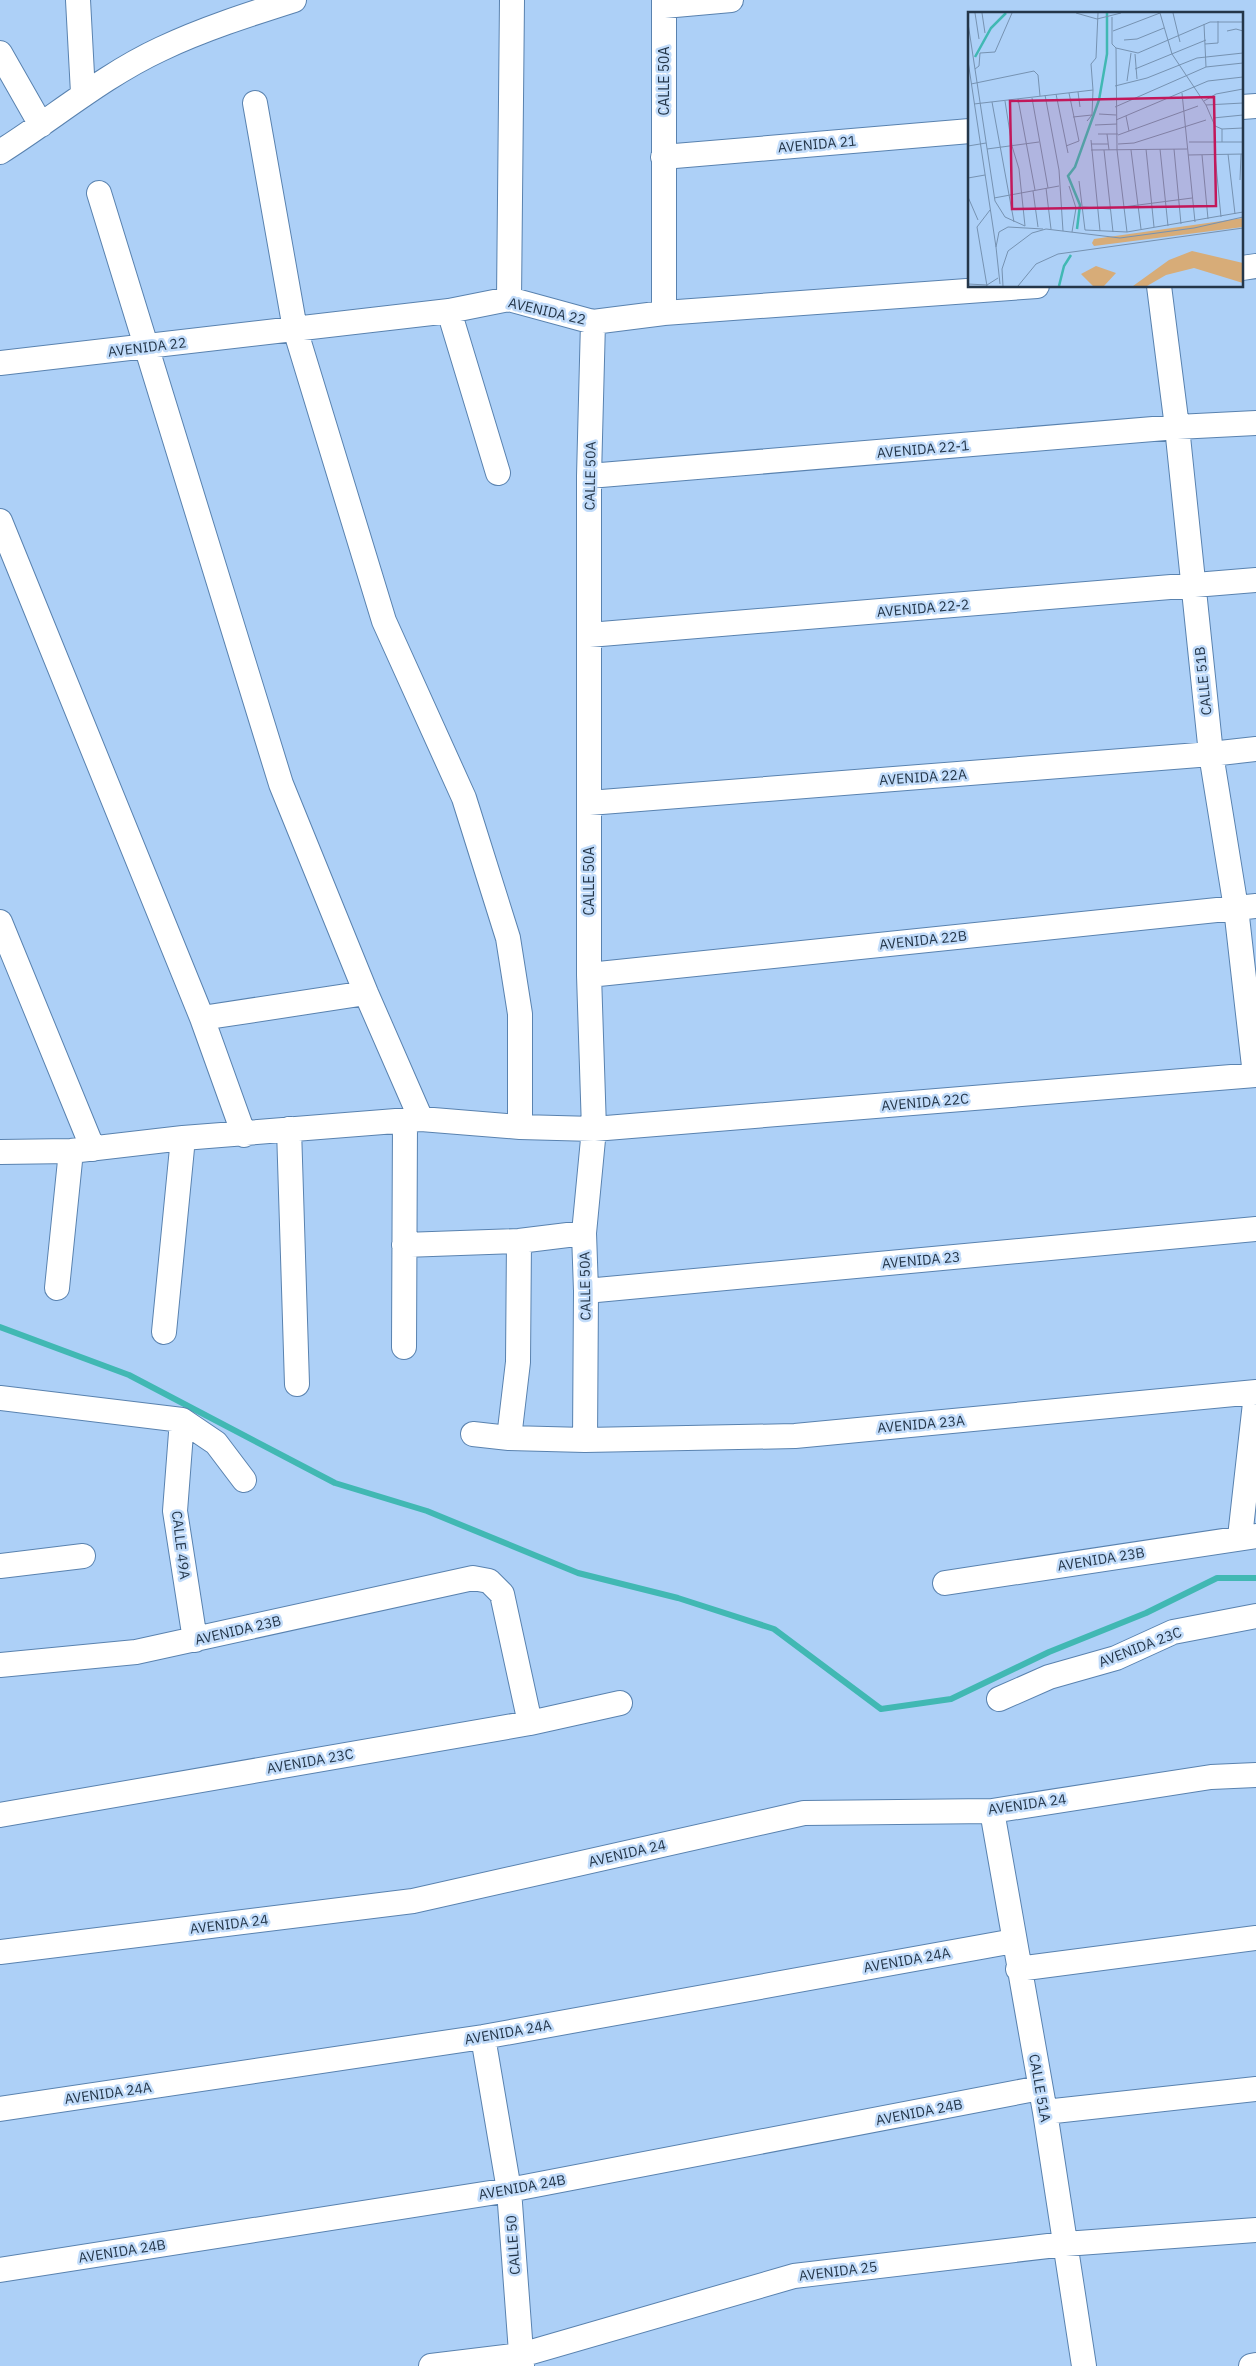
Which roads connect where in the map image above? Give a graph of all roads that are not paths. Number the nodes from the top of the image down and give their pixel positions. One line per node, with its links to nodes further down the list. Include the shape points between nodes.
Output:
1 (78, 0): 8 (street)
2 (294, 0): 6 (street)
3 (512, 0): 17 (street)
4 (731, 0): 5 (street)
5 (664, 3): 13 (street, CALLE 50A)
6 (240, 9): 8 (street)
7 (0, 54): 10 (street)
8 (83, 94): 10 (street)
9 (255, 103): 21 (street)
10 (41, 126): 12 (street)
11 (968, 131): 13 (street, AVENIDA 21)
12 (0, 152)
13 (663, 157): 19 (street, CALLE 50A)
14 (99, 193): 22 (street)
15 (1009, 288): 19 (street, AVENIDA 22)
16 (1159, 288): 25 (street, CALLE 51B)
17 (509, 299): 18 (street, AVENIDA 22); 20 (street, AVENIDA 22)
18 (449, 311): 21 (street, AVENIDA 22); 26 (street)
19 (664, 313): 20 (street, AVENIDA 22)
20 (593, 322): 27 (street, CALLE 50A)
21 (295, 329): 22 (street, AVENIDA 22); 42 (street, via 384,621 464,798 508,938 520,1014)
22 (146, 347): 23 (street, AVENIDA 22); 38 (street, via 281,784)
23 (0, 363)
24 (1256, 422): 25 (street, AVENIDA 22-1)
25 (1177, 427): 27 (street, AVENIDA 22-1); 30 (street, CALLE 51B)
26 (498, 473)
27 (589, 476): 31 (street, CALLE 50A)
28 (0, 522): 39 (street)
29 (1256, 580): 30 (street, AVENIDA 22-2)
30 (1193, 587): 31 (street, AVENIDA 22-2); 33 (street, CALLE 51B)
31 (589, 635): 34 (street, CALLE 50A)
32 (1256, 749): 33 (street, AVENIDA 22A)
33 (1211, 754): 34 (street, AVENIDA 22A); 35 (street, CALLE 51B)
34 (589, 803): 37 (street, CALLE 50A)
35 (1246, 907): 37 (street, AVENIDA 22B); 40 (street, CALLE 51B)
36 (0, 922): 47 (street)
37 (589, 975): 44 (street, CALLE 50A)
38 (366, 994): 39 (street); 41 (street)
39 (202, 1018): 45 (street)
40 (1256, 1075): 44 (street, AVENIDA 22C)
41 (413, 1120): 42 (street, AVENIDA 22C); 43 (street, AVENIDA 22C); 52 (street)
42 (520, 1127): 44 (street, AVENIDA 22C)
43 (290, 1129): 45 (street, AVENIDA 22C); 57 (street)
44 (594, 1130): 50 (street, CALLE 50A)
45 (244, 1134): 46 (street, AVENIDA 22C)
46 (183, 1138): 47 (street, AVENIDA 22C); 55 (street)
47 (82, 1150): 48 (street, AVENIDA 22C); 53 (street)
48 (0, 1152)
49 (1256, 1229): 54 (street, AVENIDA 23)
50 (584, 1233): 51 (street); 54 (street, CALLE 50A)
51 (519, 1241): 52 (street); 62 (street, via 518,1362)
52 (404, 1245): 56 (street)
53 (57, 1288)
54 (586, 1291): 63 (street, CALLE 50A)
55 (164, 1332)
56 (404, 1347)
57 (297, 1384)
58 (1256, 1393): 63 (street, AVENIDA 23A, via 795,1436); 65 (street)
59 (0, 1398): 60 (street)
60 (182, 1420): 64 (street, via 216,1443); 70 (street, CALLE 49A, via 175,1511)
61 (473, 1434): 62 (street, AVENIDA 23A)
62 (509, 1438): 63 (street, AVENIDA 23A)
63 (585, 1440)
64 (244, 1480)
65 (1248, 1536): 68 (street, AVENIDA 23B)
66 (83, 1556): 67 (street)
67 (0, 1566)
68 (945, 1583)
69 (1256, 1616): 72 (street, AVENIDA 23C, via 1173,1632 1116,1658 1049,1678)
70 (195, 1640): 71 (street, AVENIDA 23B, via 136,1652); 74 (street, AVENIDA 23B, via 473,1578 490,1581 502,1594)
71 (0, 1665)
72 (998, 1699)
73 (620, 1704): 74 (street, AVENIDA 23C)
74 (530, 1723): 77 (street, AVENIDA 23C)
75 (1256, 1775): 76 (street, AVENIDA 24, via 1211,1777)
76 (992, 1811): 79 (street, CALLE 51A); 80 (street, AVENIDA 24, via 804,1813 413,1901)
77 (0, 1815)
78 (1256, 1938): 81 (street)
79 (1014, 1941): 81 (street, CALLE 51A); 82 (street, AVENIDA 24A)
80 (0, 1952)
81 (1018, 1969): 83 (street, CALLE 51A)
82 (482, 2037): 85 (street, AVENIDA 24A); 87 (street, CALLE 50)
83 (1040, 2088): 86 (street, CALLE 51A); 87 (street, AVENIDA 24B)
84 (1256, 2089): 86 (street)
85 (0, 2109)
86 (1045, 2112): 89 (street, CALLE 51A)
87 (509, 2190): 90 (street, AVENIDA 24B); 91 (street, CALLE 50)
88 (1256, 2230): 89 (street, AVENIDA 25)
89 (1066, 2244): 91 (street, AVENIDA 25, via 794,2276); 94 (street, CALLE 51A)
90 (0, 2270)
91 (521, 2360): 93 (street, AVENIDA 25)
92 (1256, 2365): 95 (street)
93 (431, 2366)
94 (1084, 2366)
95 (1251, 2366)

